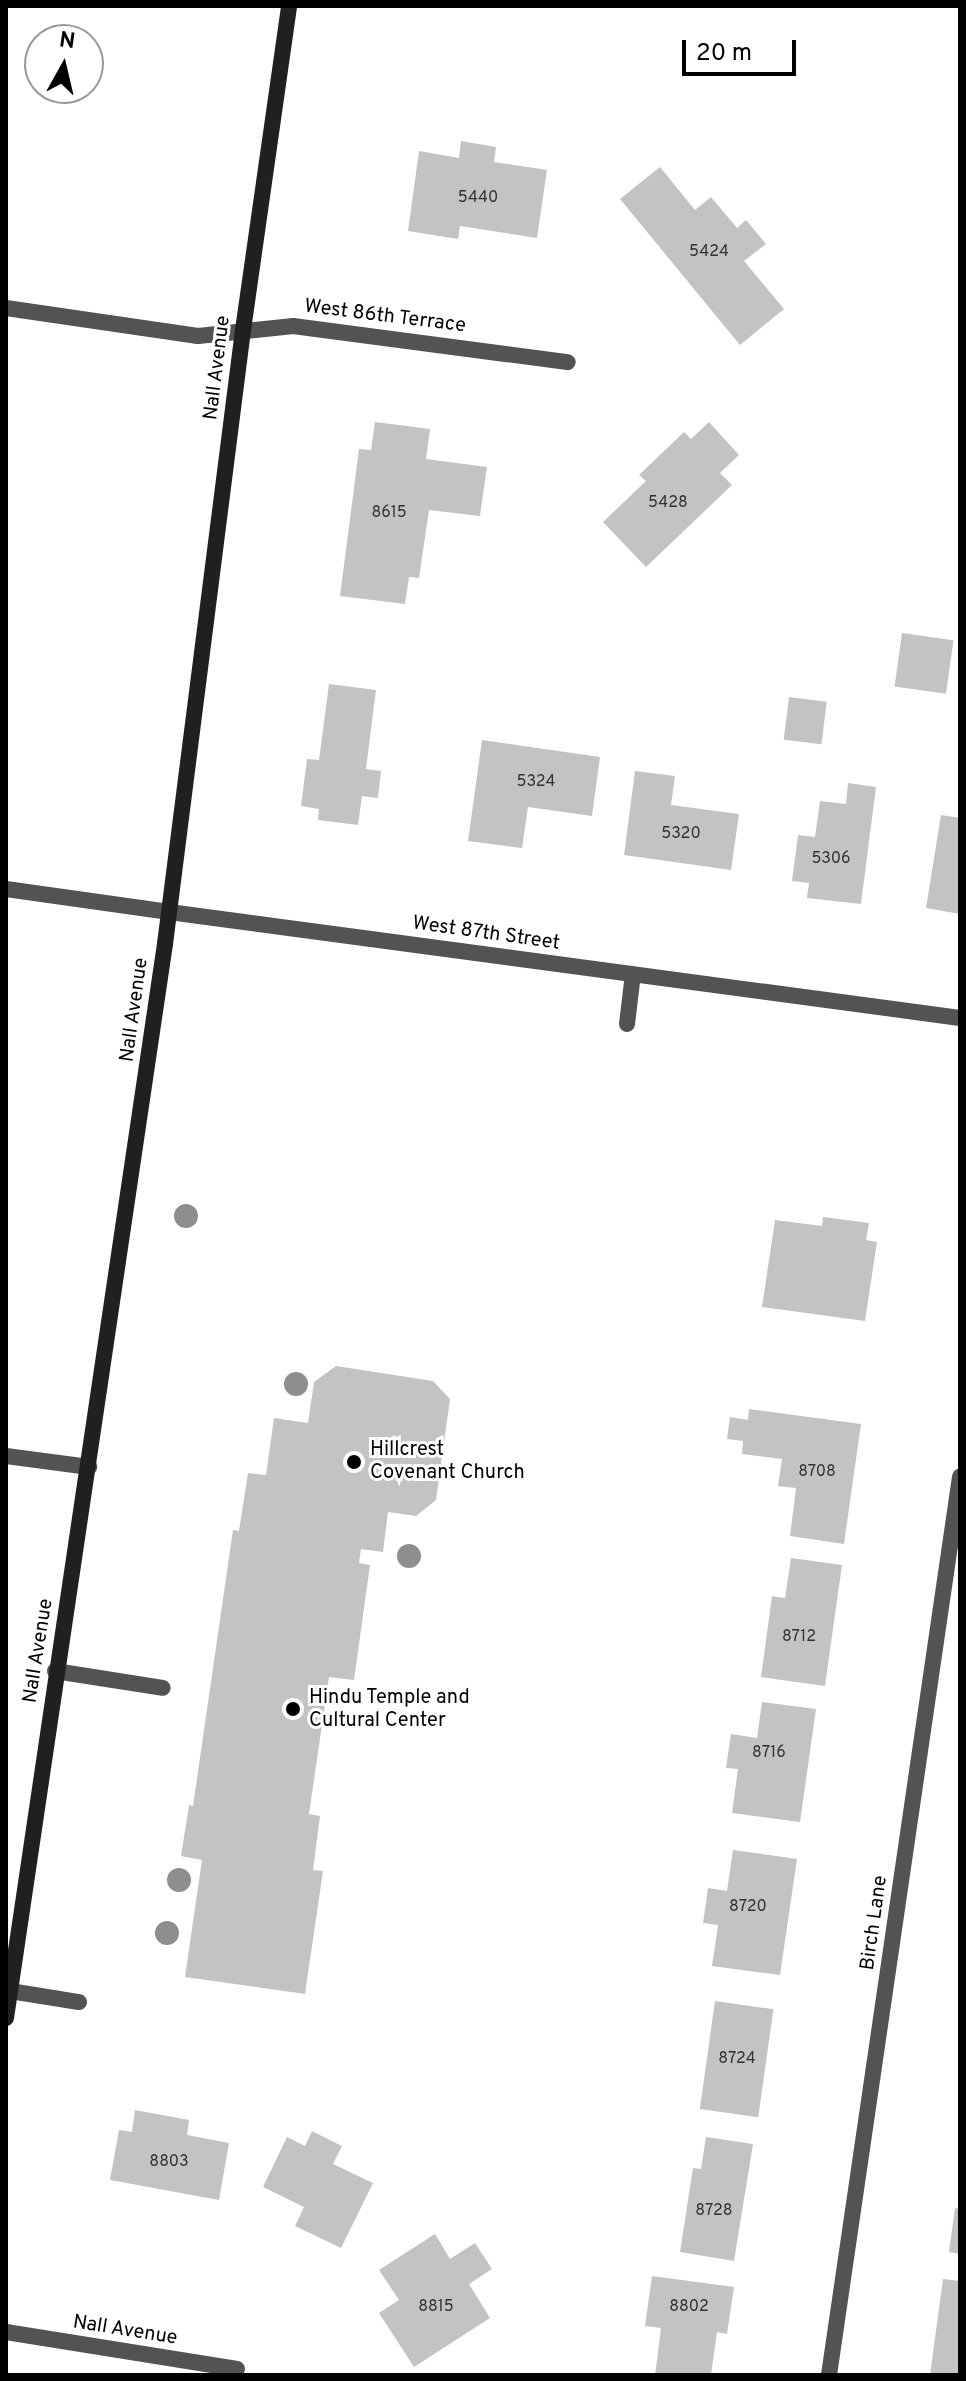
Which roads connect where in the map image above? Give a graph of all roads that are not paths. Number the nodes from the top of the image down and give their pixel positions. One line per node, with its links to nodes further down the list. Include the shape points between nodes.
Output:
1 (289, 6): 3 (main road, Nall Avenue)
2 (6, 308): 3 (street, West 86th Terrace, via 198,336)
3 (243, 330): 4 (street, West 86th Terrace, via 293,326); 6 (main road, Nall Avenue)
4 (568, 362)
5 (6, 889): 6 (street, West 87th Street)
6 (169, 912): 7 (street, West 87th Street); 11 (main road, Nall Avenue)
7 (633, 974): 8 (street, West 87th Street); 9 (street)
8 (960, 1018)
9 (627, 1024)
10 (6, 1456): 11 (street)
11 (89, 1467): 13 (main road, Nall Avenue)
12 (960, 1477): 20 (street, Birch Lane)
13 (55, 1671): 14 (street); 15 (main road, Nall Avenue)
14 (163, 1688)
15 (10, 1991): 16 (street); 17 (main road, Nall Avenue)
16 (79, 2002)
17 (6, 2018)
18 (6, 2332): 19 (street, Nall Avenue)
19 (237, 2369)
20 (829, 2375)

